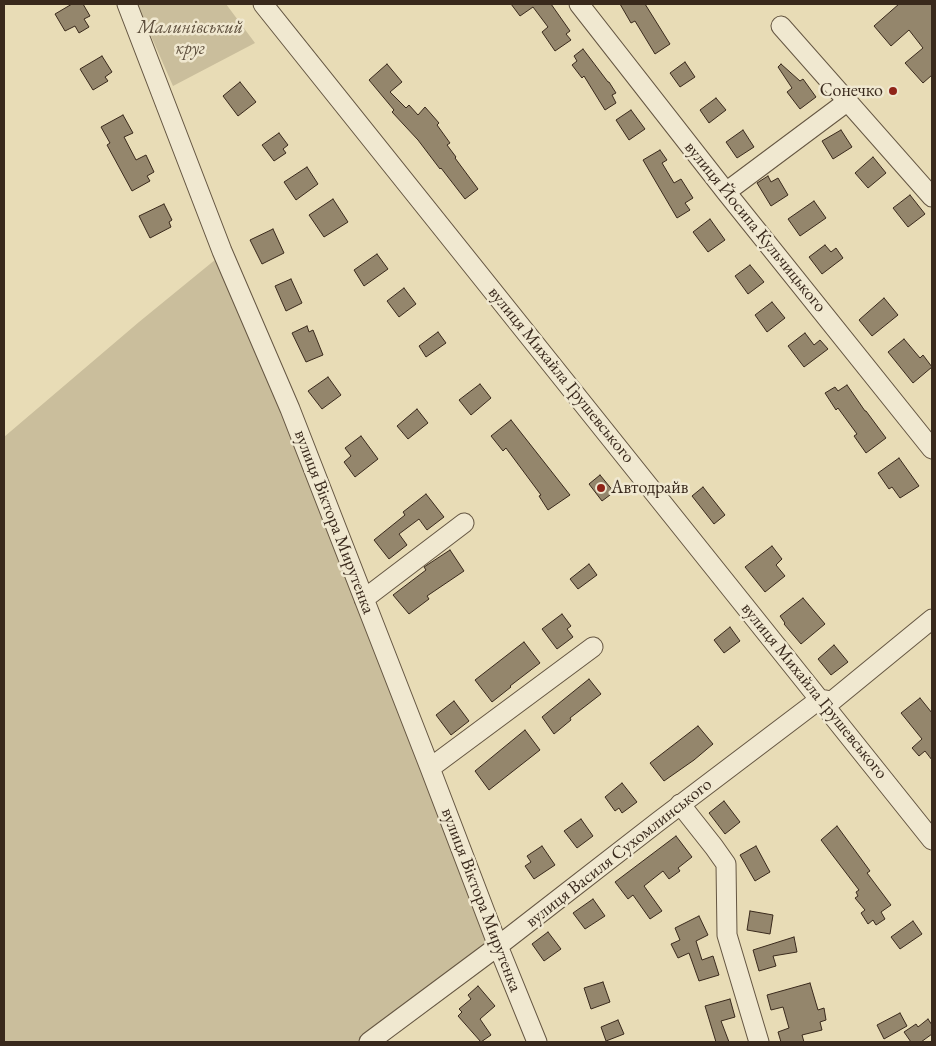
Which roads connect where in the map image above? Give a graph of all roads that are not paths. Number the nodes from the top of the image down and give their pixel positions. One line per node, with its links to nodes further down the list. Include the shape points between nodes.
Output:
1 (127, 4): 10 (street, вулиця Віктора Мирутенка, via 222,250 290,409)
2 (263, 4): 13 (street, вулиця Михайла Грушевського)
3 (579, 4): 6 (street, вулиця Йосипа Кульчицького)
4 (781, 26): 5 (street)
5 (848, 101): 6 (street); 7 (street)
6 (726, 192): 8 (street, вулиця Йосипа Кульчицького)
7 (932, 197)
8 (932, 449)
9 (464, 523): 10 (street)
10 (364, 599): 14 (street, вулиця Віктора Мирутенка)
11 (932, 619): 13 (street, via 832,701)
12 (593, 647): 14 (street)
13 (820, 699): 15 (street, вулиця Василя Сухомлинського); 16 (street, вулиця Михайла Грушевського)
14 (430, 768): 17 (street, вулиця Віктора Мирутенка)
15 (680, 804): 17 (street, вулиця Василя Сухомлинського); 20 (street, via 726,864 727,935)
16 (932, 840)
17 (498, 946): 18 (street, вулиця Василя Сухомлинського); 19 (street, вулиця Віктора Мирутенка)
18 (369, 1042)
19 (537, 1042)
20 (759, 1042)

